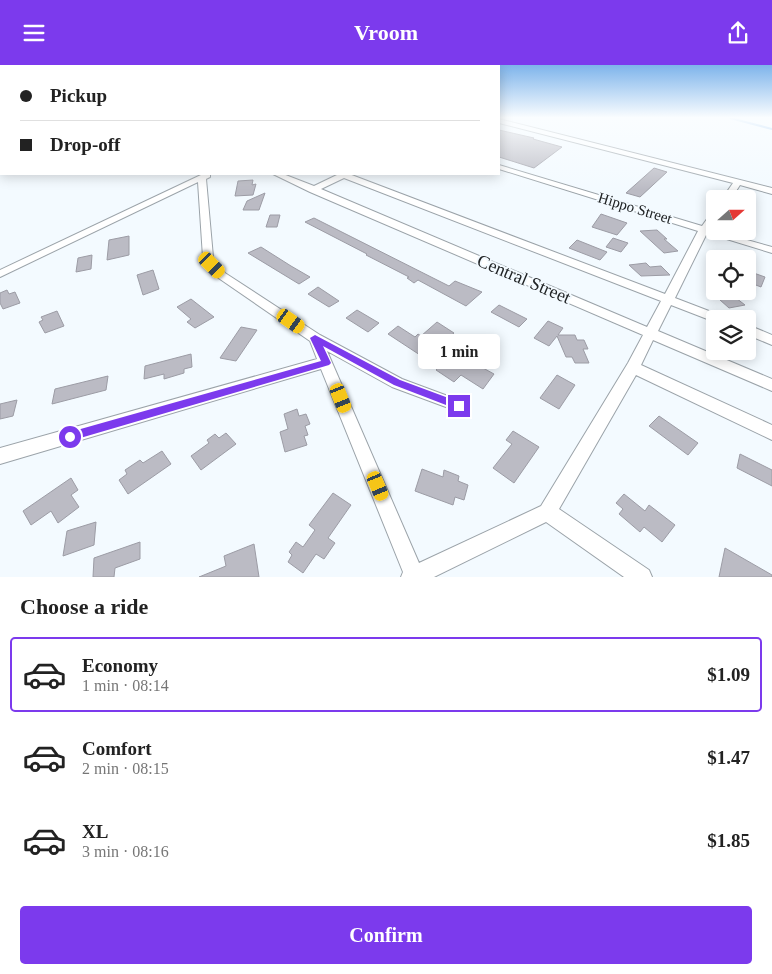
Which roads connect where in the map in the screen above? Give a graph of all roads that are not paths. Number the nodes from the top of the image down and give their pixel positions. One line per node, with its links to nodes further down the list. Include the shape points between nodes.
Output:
1 (581, 142): 7 (street)
2 (500, 167): 12 (street, Hippo Street)
3 (279, 175): 8 (street, Central Street)
4 (342, 175): 8 (street)
5 (347, 175): 15 (street)
6 (205, 176): 14 (street); 19 (street, via 208,257 212,265 221,275)
7 (738, 182): 9 (street); 10 (street)
8 (313, 190): 17 (street, Central Street)
9 (732, 190)
10 (772, 191)
11 (706, 226): 12 (street)
12 (704, 229): 13 (street, Hippo Street); 15 (street)
13 (772, 250)
14 (0, 273)
15 (669, 300): 16 (street); 17 (street)
16 (706, 314)
17 (650, 332): 22 (street); 23 (street, Central Street)
18 (756, 333): 20 (street)
19 (315, 338): 21 (street); 24 (street, via 397,383)
20 (772, 340)
21 (326, 363): 26 (street); 28 (street)
22 (633, 367): 25 (street); 27 (street)
23 (772, 385)
24 (459, 406)
25 (772, 433)
26 (0, 456)
27 (547, 512): 28 (street); 29 (street)
28 (413, 576)
29 (642, 577)

